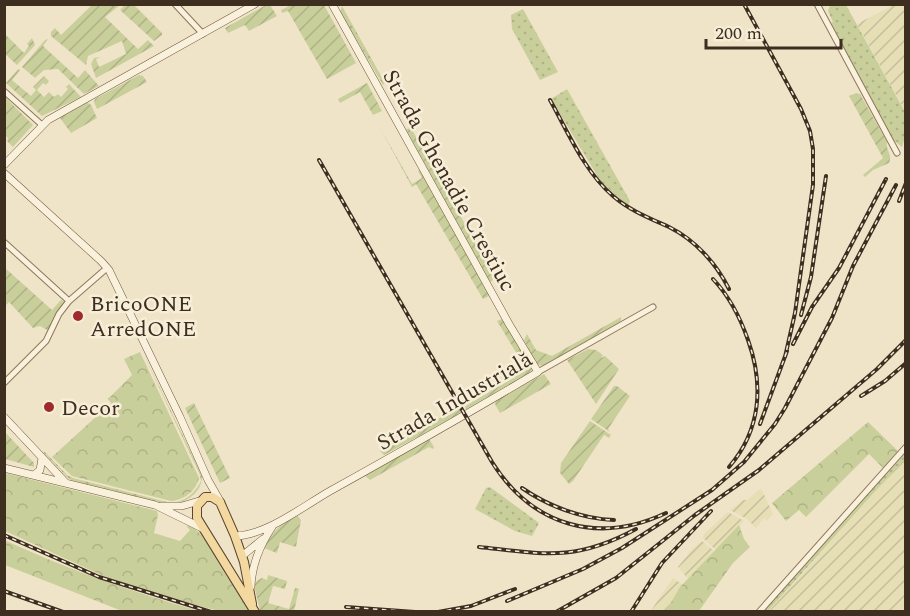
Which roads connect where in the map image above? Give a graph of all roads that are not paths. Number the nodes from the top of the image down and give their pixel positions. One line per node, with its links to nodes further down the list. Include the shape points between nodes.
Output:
1 (175, 4): 5 (street)
2 (255, 4): 5 (street)
3 (332, 4): 15 (street, Strada Ghenadie Crestiuc)
4 (817, 4): 8 (street)
5 (203, 34): 7 (street)
6 (4, 91): 7 (street)
7 (42, 125): 9 (street)
8 (897, 153)
9 (4, 165)
10 (4, 173): 12 (street)
11 (4, 242): 13 (street)
12 (107, 268): 13 (street); 22 (street)
13 (69, 301): 16 (street, via 46,341)
14 (652, 307): 15 (street, Strada Industrială)
15 (538, 372): 27 (street, Strada Industrială)
16 (4, 383)
17 (4, 417): 19 (street)
18 (906, 447): 34 (street)
19 (42, 458): 21 (street, via 40,470); 23 (street)
20 (4, 468): 21 (street)
21 (34, 475): 23 (street)
22 (208, 480): 24 (street); 25 (street)
23 (67, 484): 26 (street)
24 (202, 499): 25 (main road, via 212,497); 26 (street, via 182,506); 28 (main road, via 196,511)
25 (220, 502): 29 (main road)
26 (155, 505): 28 (street)
27 (273, 525): 29 (street, Strada Industrială, via 254,534); 30 (street, Strada Industrială)
28 (205, 529): 32 (main road)
29 (235, 536): 31 (main road)
30 (265, 537): 31 (street, Strada Industrială); 33 (street, Strada Industrială, via 253,569)
31 (242, 556): 32 (main road, via 232,561); 33 (main road)
32 (223, 558): 33 (main road)
33 (254, 608)
34 (759, 612)

